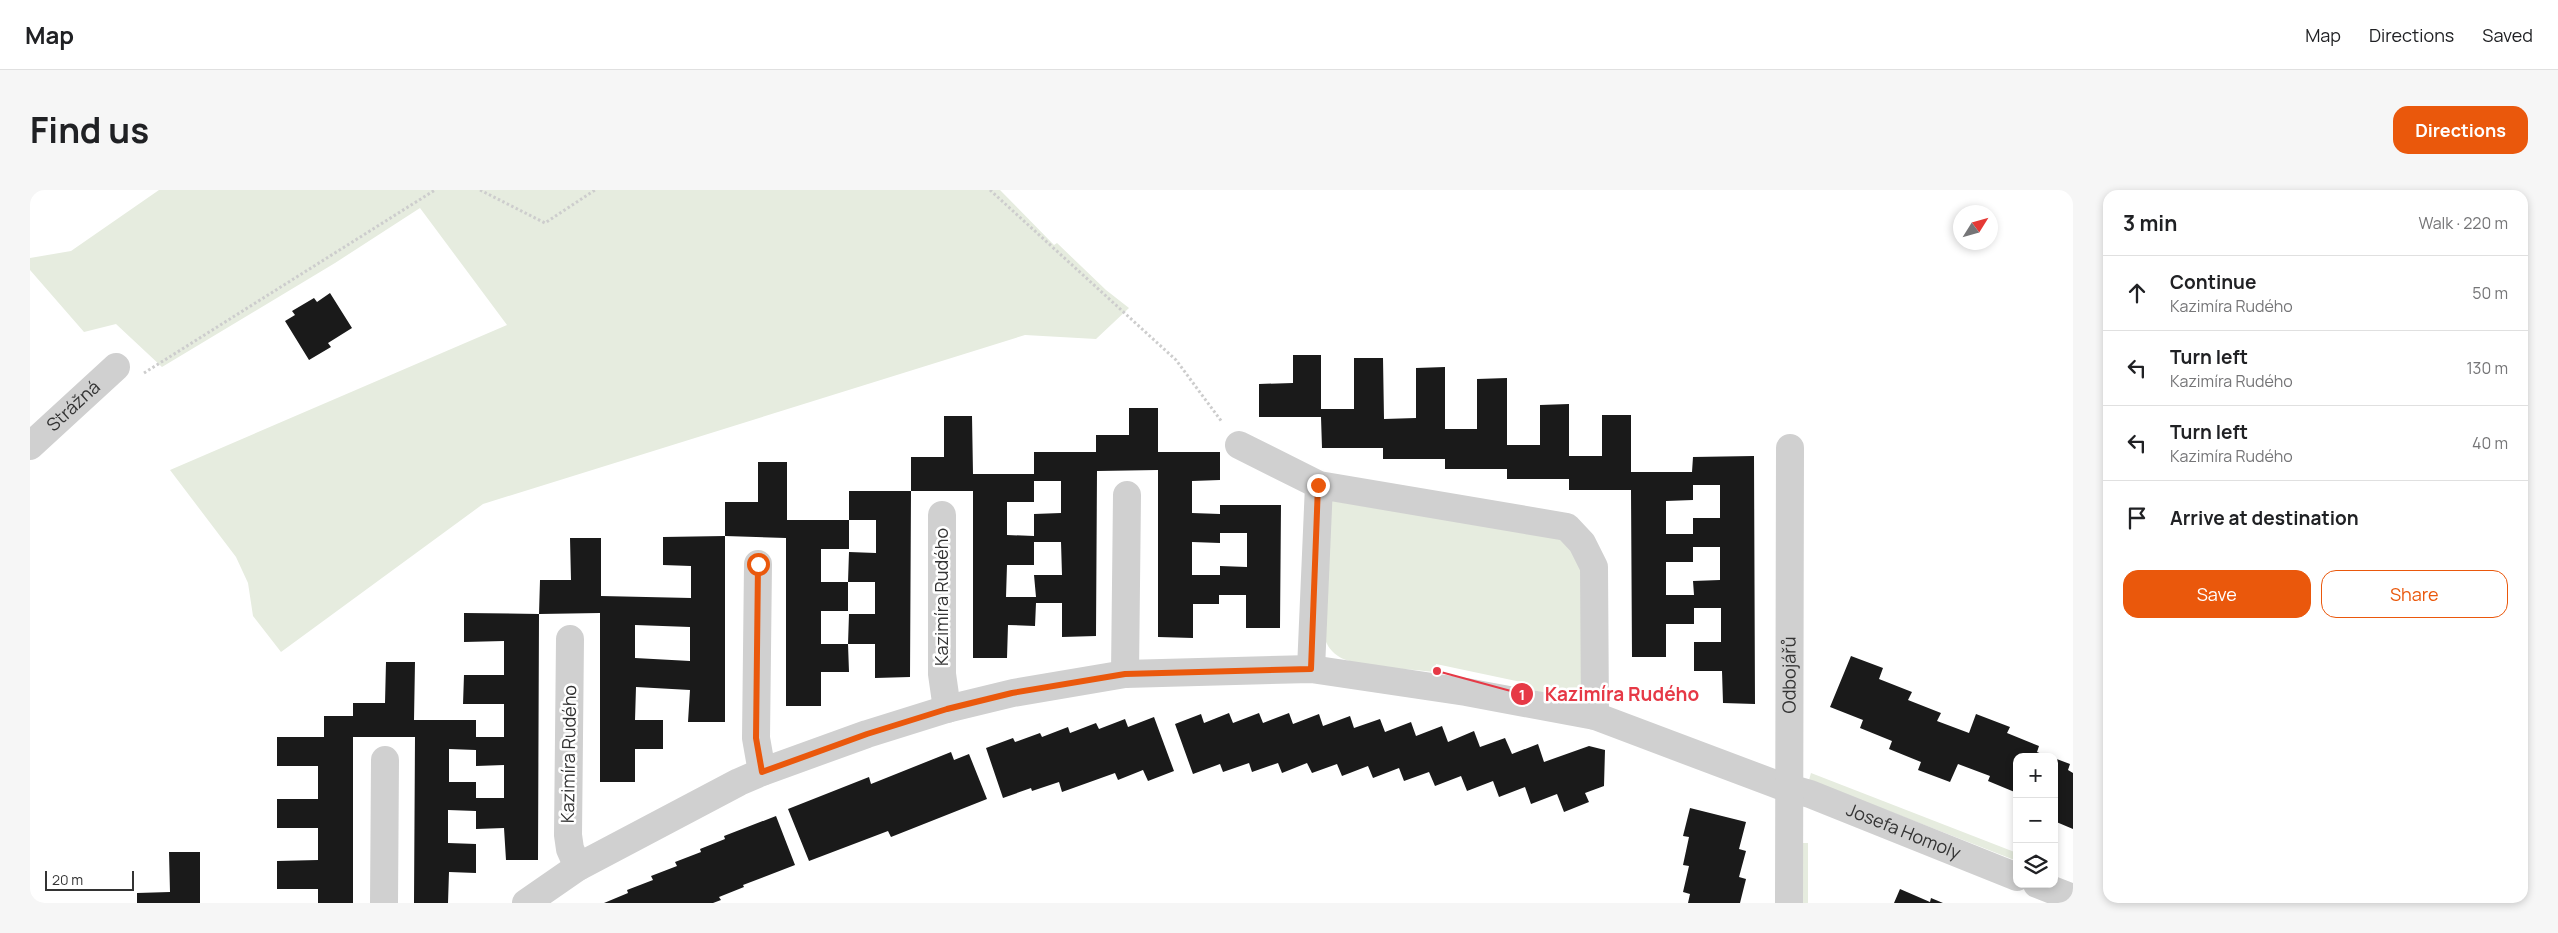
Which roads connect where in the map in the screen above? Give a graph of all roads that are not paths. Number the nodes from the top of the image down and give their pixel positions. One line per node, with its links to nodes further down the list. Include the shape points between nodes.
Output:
1 (116, 367): 3 (street, Strážná)
2 (1239, 444): 5 (street)
3 (30, 446)
4 (1790, 448): 16 (street, Odbojářů)
5 (1318, 485): 10 (street); 13 (street, via 1567,528 1582,543 1594,567)
6 (1127, 495): 11 (street)
7 (942, 515): 12 (street, Kazimíra Rudého, via 942,674)
8 (758, 564): 15 (street, via 756,738)
9 (570, 639): 17 (street, Kazimíra Rudého, via 568,835)
10 (1311, 669): 11 (street); 13 (street, via 1466,692)
11 (1125, 674): 12 (street, via 1012,693)
12 (947, 709): 15 (street)
13 (1596, 716): 16 (street)
14 (386, 760): 21 (street)
15 (762, 772): 17 (street)
16 (1791, 789): 18 (street, Josefa Homoly); 23 (street, Odbojářů)
17 (578, 867): 22 (street)
18 (2013, 874)
19 (2047, 888): 20 (street)
20 (2073, 898)
21 (384, 903)
22 (526, 903)
23 (1789, 903)

